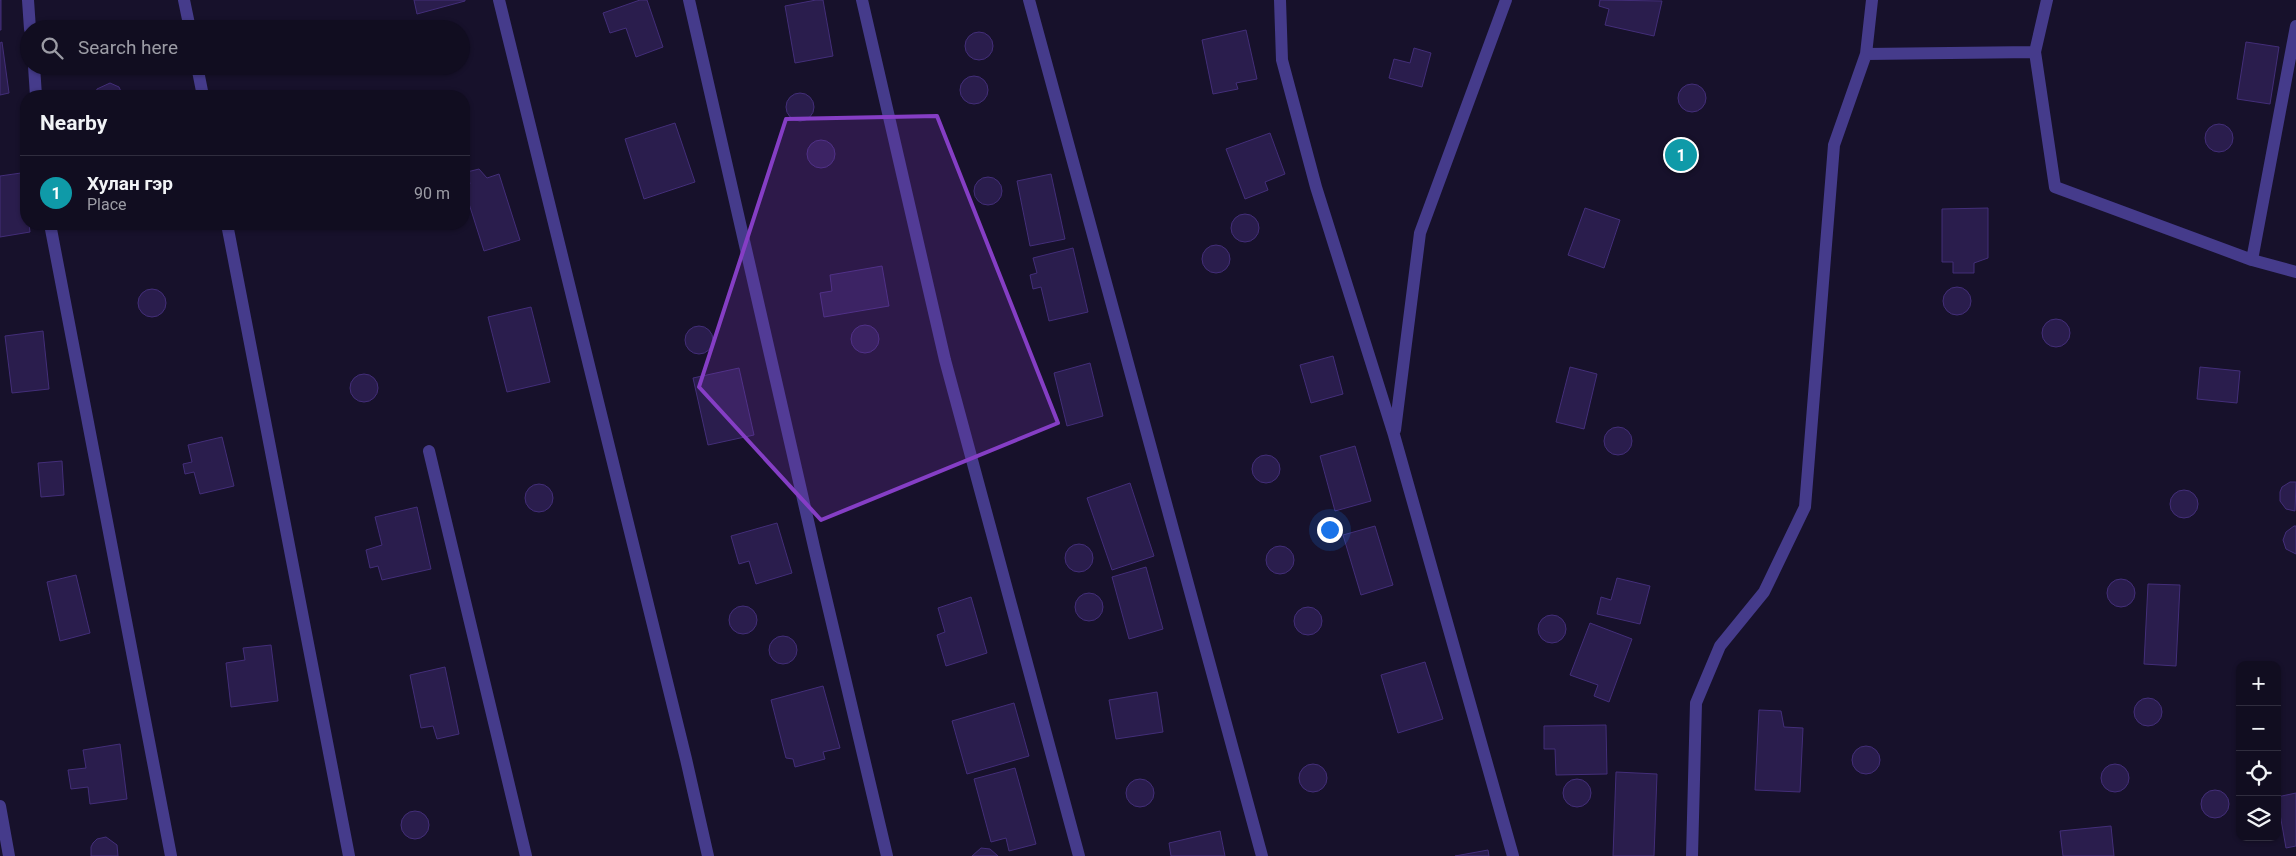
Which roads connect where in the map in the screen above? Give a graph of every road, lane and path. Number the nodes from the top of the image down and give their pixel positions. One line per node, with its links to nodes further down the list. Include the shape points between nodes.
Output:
1 (28, 0): 11 (street)
2 (184, 0): 12 (street)
3 (499, 0): 31 (street)
4 (689, 0): 32 (street)
5 (862, 0): 33 (street, via 944,360)
6 (1029, 0): 34 (street)
7 (1280, 0): 24 (street, via 1282,60 1316,187)
8 (1506, 0): 24 (street, via 1420,233)
9 (1872, 0): 15 (street)
10 (2047, 0): 14 (street)
11 (29, 20)
12 (188, 20)
13 (2296, 26): 22 (street)
14 (2036, 52): 15 (street); 22 (street, via 2055,187)
15 (1866, 54): 36 (street, via 1834,145 1805,507 1764,592 1720,646 1696,703)
16 (35, 75): 18 (street)
17 (199, 75): 19 (street)
18 (36, 90)
19 (202, 90)
20 (51, 230): 28 (street)
21 (228, 230): 29 (street)
22 (2252, 260): 23 (street)
23 (2296, 272)
24 (1394, 435): 35 (street)
25 (429, 451): 30 (street)
26 (0, 806): 27 (street)
27 (9, 856)
28 (171, 856)
29 (349, 856)
30 (526, 856)
31 (708, 856)
32 (887, 856)
33 (1079, 856)
34 (1262, 856)
35 (1513, 856)
36 (1692, 856)

